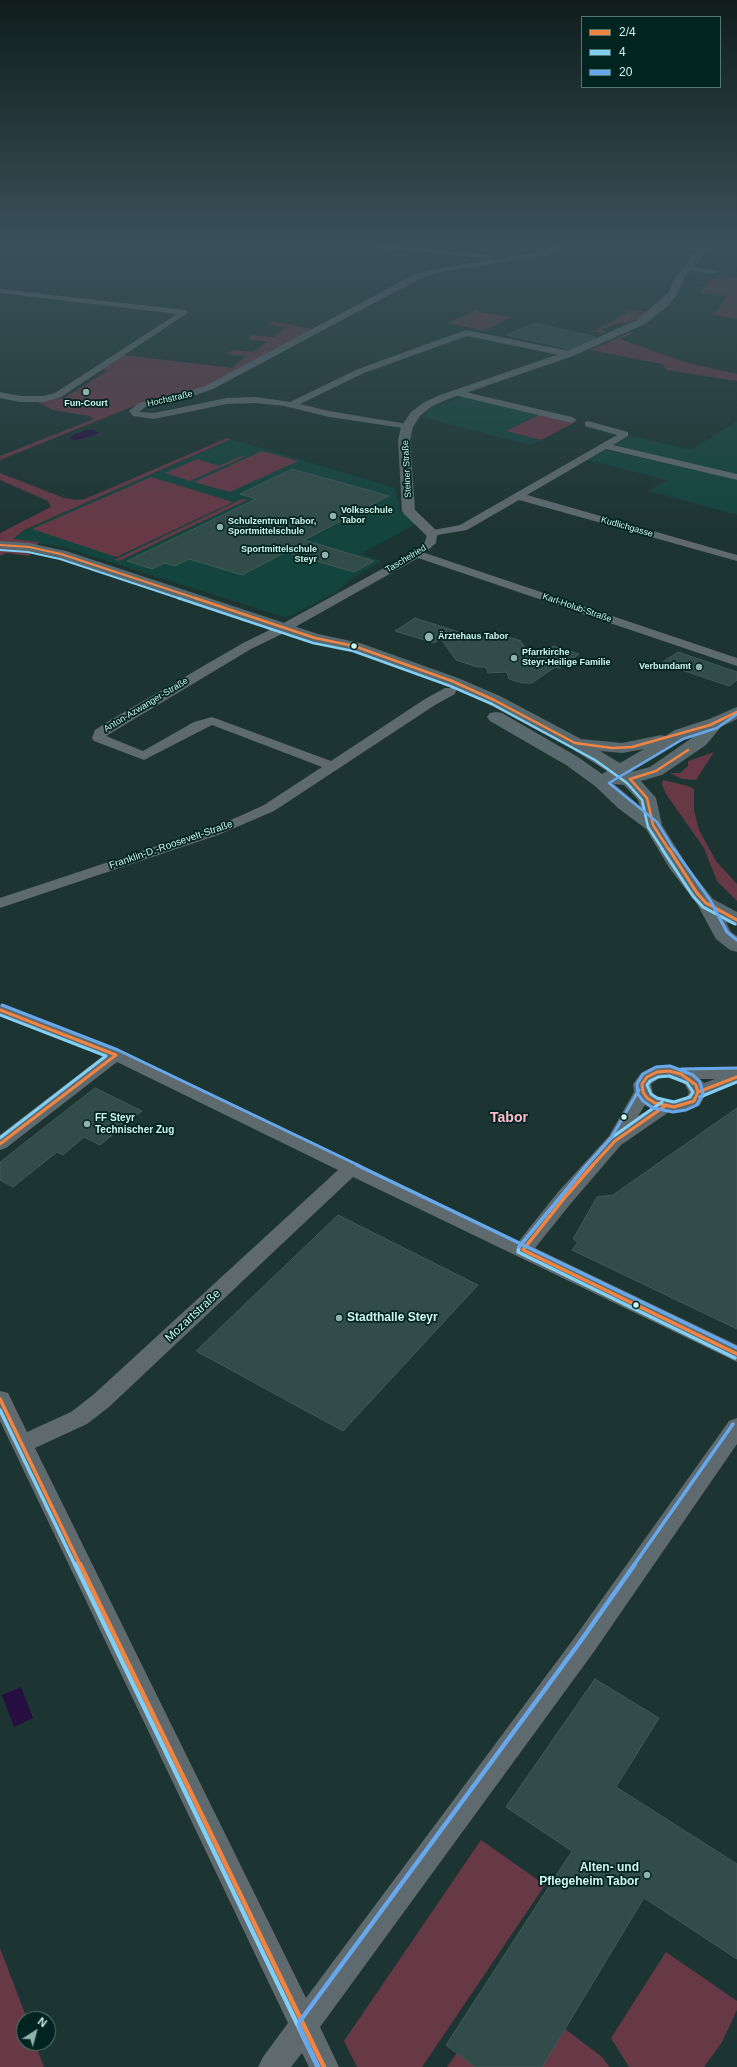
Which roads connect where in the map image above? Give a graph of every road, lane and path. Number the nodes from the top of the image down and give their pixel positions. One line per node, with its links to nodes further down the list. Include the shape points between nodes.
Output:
1 (144, 338): 8 (street, via 58,394 44,399 20,399)
2 (301, 338): 9 (street, Hochstraße, via 210,387 142,405 134,411 136,414 154,416 239,400)
3 (451, 338): 9 (street, via 361,371)
4 (493, 338): 6 (street)
5 (605, 338): 6 (street, Steiner Straße)
6 (569, 354): 7 (street, Steiner Straße)
7 (458, 393): 10 (street); 12 (street, Steiner Straße, via 420,410)
8 (0, 395)
9 (291, 405): 12 (street, Hochstraße)
10 (572, 420)
11 (588, 424): 13 (street, Taschelried, via 625,433)
12 (407, 427): 16 (street, Steiner Straße, via 404,449 410,512)
13 (605, 446): 14 (street); 15 (street, Taschelried)
14 (737, 477)
15 (517, 496): 16 (street, Taschelried, via 463,528); 19 (street, Kudlichgasse)
16 (432, 533): 18 (street, Taschelried, via 430,543)
17 (0, 545): 20 (main road, via 62,554)
18 (417, 554): 20 (street, Taschelried); 22 (street, Karl-Holub-Straße)
19 (737, 558)
20 (284, 628): 21 (main road); 28 (street, Anton-Azwanger-Straße, via 247,646 114,724 100,733 99,738 144,756 209,721)
21 (315, 638): 23 (main road, via 345,653 407,673); 27 (main road, via 354,646 452,681)
22 (737, 662)
23 (450, 691): 28 (street, Franklin-D.-Roosevelt-Straße); 30 (main road, via 572,761)
24 (735, 711): 25 (main road)
25 (715, 723): 26 (main road); 29 (main road, via 700,741 656,771)
26 (681, 734): 27 (main road, via 622,748); 29 (main road)
27 (575, 743): 29 (main road)
28 (331, 766): 32 (street, Franklin-D.-Roosevelt-Straße, via 269,808 245,819)
29 (625, 775): 30 (main road); 31 (main road, via 647,798)
30 (601, 782): 31 (main road)
31 (653, 825): 33 (main road, via 680,869)
32 (0, 903)
33 (706, 903): 34 (main road); 35 (main road, via 723,935)
34 (737, 920)
35 (737, 946)
36 (0, 1010): 37 (street)
37 (116, 1055): 45 (street); 46 (street)
38 (737, 1073): 39 (street)
39 (681, 1074): 41 (street, via 657,1072 647,1077 642,1084); 42 (street, via 693,1082)
40 (737, 1077): 42 (street)
41 (643, 1092): 43 (street, via 647,1098); 44 (street)
42 (698, 1092): 43 (street, via 694,1101 685,1105)
43 (665, 1106): 44 (street)
44 (615, 1141): 47 (street, via 565,1197)
45 (0, 1144)
46 (351, 1168): 47 (street); 51 (street, Mozartstraße, via 101,1401 73,1421)
47 (523, 1250): 48 (street)
48 (737, 1354)
49 (0, 1400): 51 (street)
50 (737, 1427): 52 (street, via 588,1639)
51 (21, 1444): 52 (street)
52 (304, 2024): 53 (street); 54 (street)
53 (273, 2067)
54 (324, 2067)

